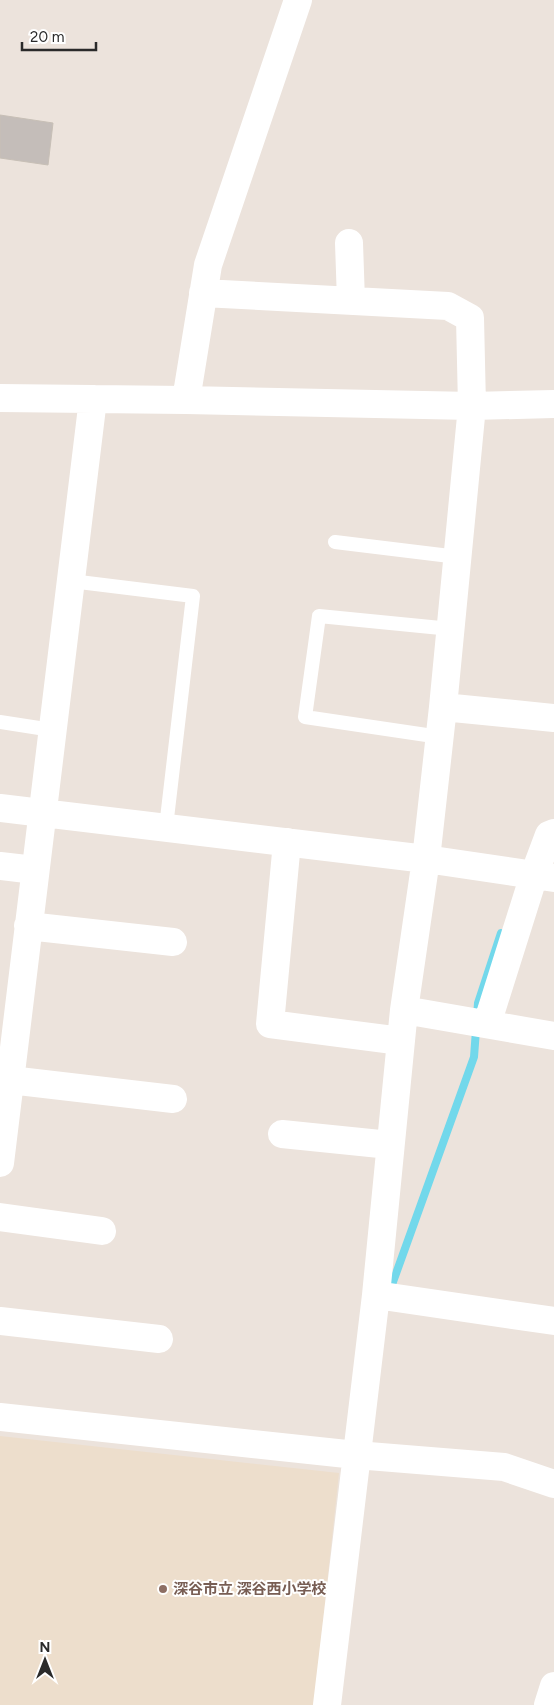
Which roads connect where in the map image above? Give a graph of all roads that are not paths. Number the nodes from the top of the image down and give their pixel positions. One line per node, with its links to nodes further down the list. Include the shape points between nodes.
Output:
1 (298, 0): 3 (street, via 208,265)
2 (349, 243): 4 (street)
3 (204, 293): 4 (street); 7 (street)
4 (351, 301): 9 (street, via 448,306 470,318)
5 (0, 398): 6 (street)
6 (93, 399): 7 (street); 12 (street)
7 (186, 400): 9 (street)
8 (554, 404): 9 (street)
9 (472, 406): 11 (street)
10 (335, 542): 11 (lane)
11 (458, 557): 13 (street)
12 (70, 581): 17 (street); 21 (lane, via 193,596)
13 (451, 629): 14 (street); 18 (lane, via 319,616 306,717)
14 (443, 707): 15 (street); 18 (street)
15 (554, 718)
16 (0, 722): 17 (lane)
17 (52, 730): 20 (street)
18 (440, 737): 24 (street)
19 (0, 808): 20 (street)
20 (42, 812): 21 (street); 26 (street)
21 (166, 827): 23 (street)
22 (554, 833): 27 (street, via 549,835)
23 (287, 842): 24 (street); 33 (street, via 270,1024)
24 (426, 859): 27 (street); 30 (street)
25 (0, 866): 26 (street)
26 (35, 870): 28 (street)
27 (544, 876): 31 (street)
28 (28, 926): 29 (street); 34 (street)
29 (173, 942)
30 (404, 1010): 31 (street); 33 (street)
31 (487, 1024): 32 (street)
32 (554, 1036)
33 (401, 1041): 37 (street)
34 (6, 1094): 35 (street); 38 (street)
35 (172, 1099)
36 (282, 1134): 37 (street)
37 (390, 1146): 41 (street)
38 (0, 1163)
39 (0, 1217): 40 (street)
40 (102, 1231)
41 (376, 1295): 43 (street); 46 (street)
42 (0, 1321): 44 (street)
43 (554, 1321)
44 (159, 1340)
45 (0, 1417): 46 (street)
46 (356, 1455): 47 (street, via 504,1467); 49 (street)
47 (554, 1484)
48 (554, 1686): 50 (street)
49 (327, 1705)
50 (548, 1705)

